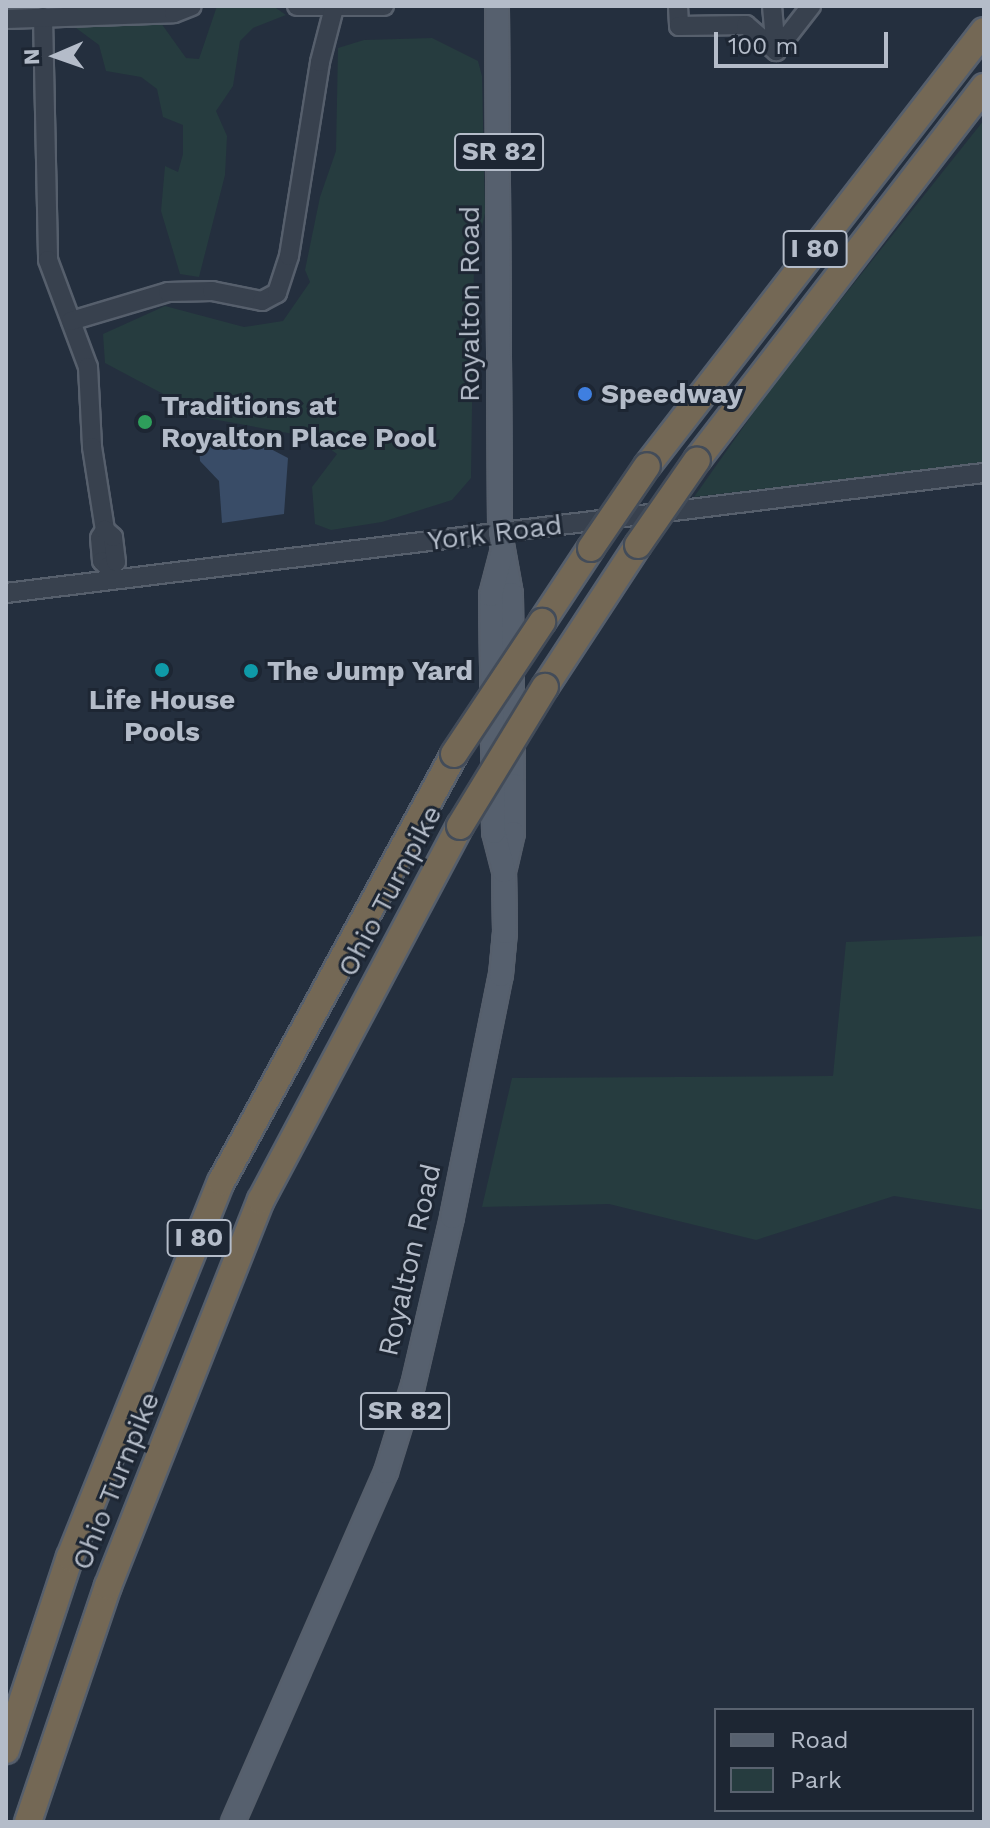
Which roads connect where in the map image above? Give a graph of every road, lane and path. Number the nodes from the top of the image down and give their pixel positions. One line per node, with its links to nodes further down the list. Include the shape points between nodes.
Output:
1 (192, 6): 9 (street, via 174,13)
2 (297, 6): 8 (street)
3 (384, 6): 8 (street)
4 (497, 6): 16 (main road, Royalton Road / SR 82)
5 (678, 6): 12 (street, via 679,26 746,25)
6 (772, 6): 12 (street)
7 (811, 6): 12 (street)
8 (334, 8): 14 (street, via 320,62 289,256 277,293 262,301 212,291 168,292)
9 (43, 17): 10 (street); 14 (street, via 48,260)
10 (6, 19)
11 (984, 31): 19 (highway, Ohio Turnpike / I 80, bridge, via 647,466 454,754 221,1182 70,1557)
12 (776, 51)
13 (984, 87): 20 (highway, Ohio Turnpike / I 80, bridge, via 697,460 545,687 460,826 261,1200 108,1586)
14 (71, 321): 17 (street, via 90,381 92,447 105,530 100,538 102,561)
15 (984, 473): 16 (street, York Road)
16 (501, 543): 17 (street, York Road); 21 (main road, Royalton Road / SR 82, via 511,594 513,833 504,871 501,975 413,1385 386,1472)
17 (109, 574): 18 (street, York Road)
18 (6, 593)
19 (6, 1750)
20 (28, 1822)
21 (233, 1822)

